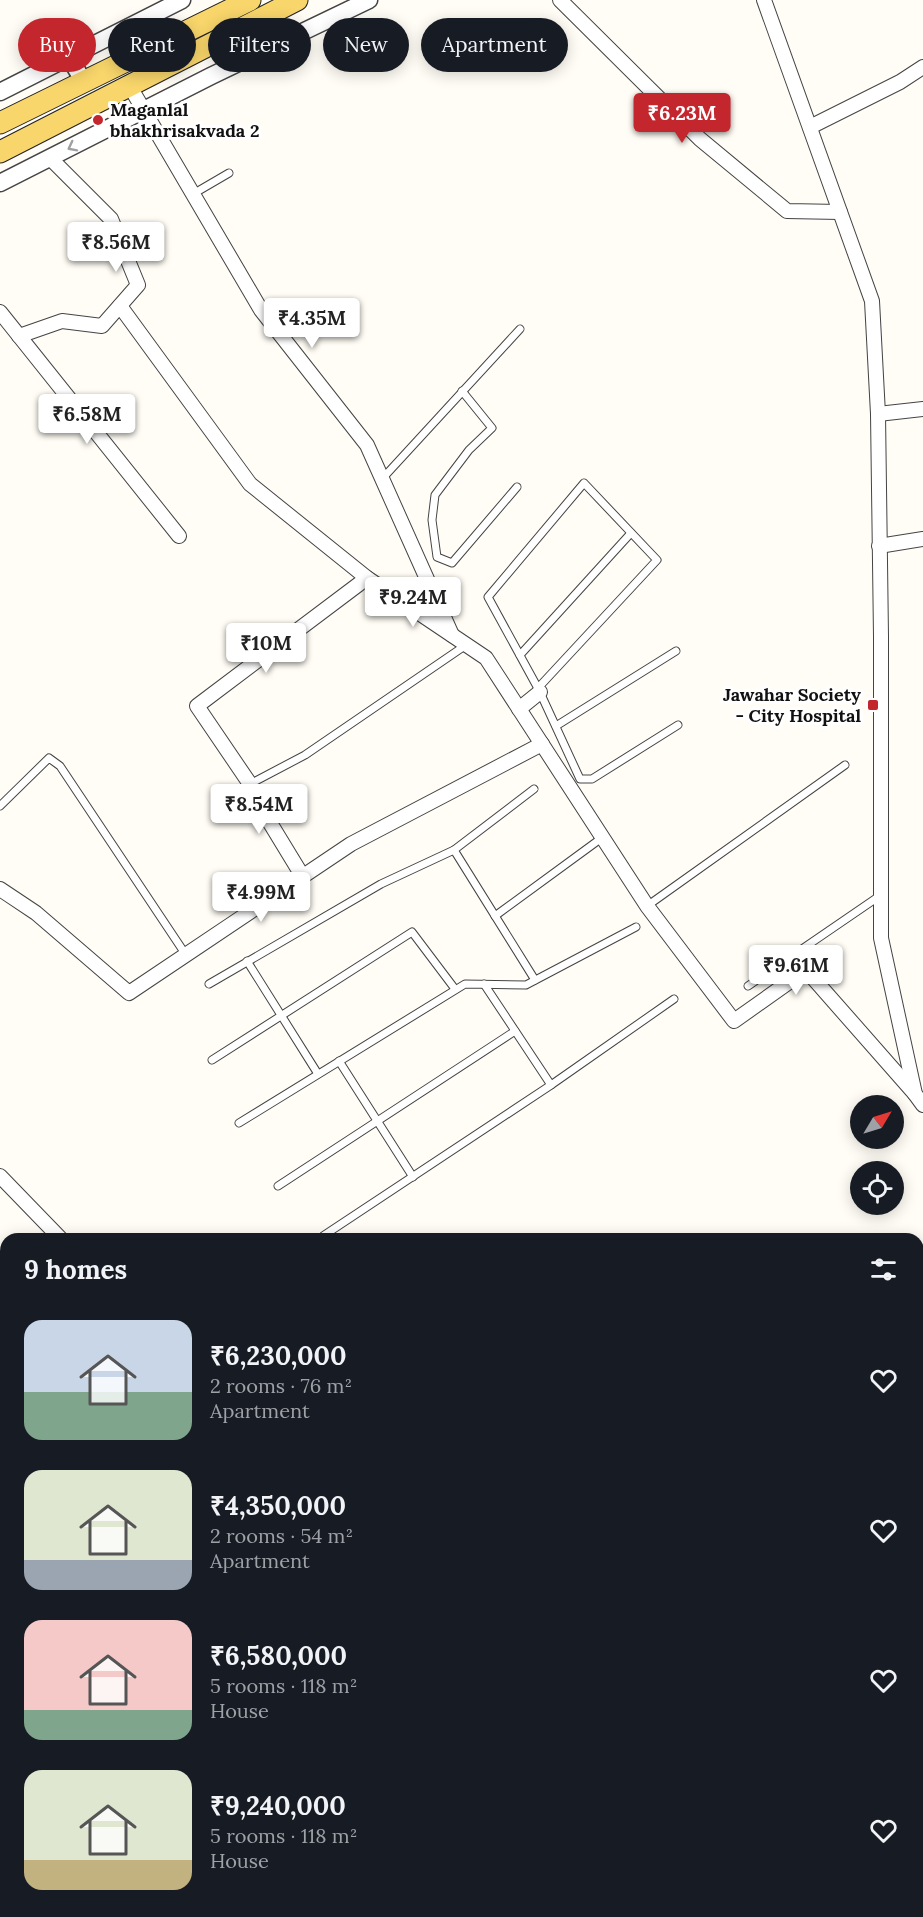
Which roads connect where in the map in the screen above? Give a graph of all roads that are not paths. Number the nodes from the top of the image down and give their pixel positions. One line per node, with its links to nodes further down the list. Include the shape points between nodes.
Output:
1 (182, 0): 7 (street)
2 (250, 0): 11 (main road)
3 (297, 0): 12 (main road)
4 (369, 0): 14 (street)
5 (560, 0): 22 (street, via 700,139 787,211)
6 (765, 0): 16 (street)
7 (96, 43)
8 (923, 67): 16 (street)
9 (39, 72): 13 (street)
10 (78, 72): 11 (street)
11 (84, 82): 15 (main road)
12 (129, 85): 14 (street); 17 (main road)
13 (0, 92)
14 (144, 110): 18 (street, one-way to 18); 21 (street)
15 (0, 123)
16 (810, 127): 22 (street)
17 (0, 152)
18 (50, 158): 20 (street); 23 (street, via 111,219 138,285)
19 (229, 172): 21 (lane)
20 (0, 183)
21 (193, 194): 30 (street, via 261,310 367,445)
22 (840, 212): 29 (street, via 872,301)
23 (120, 306): 26 (street, via 102,326 62,321); 36 (street, via 250,484)
24 (0, 312): 26 (street)
25 (520, 329): 27 (lane)
26 (19, 336): 33 (street)
27 (462, 391): 30 (lane); 31 (lane, via 492,428 435,495 432,520 437,557 452,563)
28 (923, 409): 29 (street)
29 (878, 414): 35 (street)
30 (382, 479): 37 (street)
31 (517, 487)
32 (631, 533): 40 (lane); 40 (lane, via 584,483 488,597); 41 (lane, via 657,560 538,688)
33 (179, 536)
34 (923, 538): 35 (street)
35 (879, 546): 54 (street)
36 (367, 578): 37 (street); 47 (street, via 196,706)
37 (452, 635): 38 (street)
38 (466, 645): 42 (street, via 486,658); 47 (lane, via 305,755)
39 (676, 651): 44 (lane)
40 (520, 655): 41 (lane)
41 (540, 692): 42 (street); 44 (lane)
42 (519, 709): 45 (street)
43 (678, 725): 44 (lane, via 592,779 580,779)
44 (556, 726)
45 (542, 744): 50 (street); 52 (street, via 351,844)
46 (845, 765): 55 (lane)
47 (250, 784): 52 (street)
48 (534, 789): 51 (lane)
49 (0, 806): 58 (lane, via 49,758 60,766)
50 (603, 837): 55 (street); 56 (lane)
51 (454, 850): 56 (lane); 59 (lane, via 381,884)
52 (303, 877): 58 (street)
53 (0, 889): 58 (street, via 36,913 129,993)
54 (881, 895): 63 (lane); 72 (street, via 881,938)
55 (647, 906): 72 (street, via 734,1021 806,970)
56 (495, 916): 60 (lane)
57 (636, 927): 60 (lane)
58 (186, 955)
59 (247, 961): 61 (lane); 66 (lane)
60 (535, 980): 62 (lane, via 526,985)
61 (209, 984)
62 (484, 984): 64 (lane, via 465,984); 67 (lane)
63 (748, 986)
64 (455, 989): 66 (lane, via 412,932); 69 (lane)
65 (674, 999): 71 (lane)
66 (281, 1015): 68 (lane); 70 (lane)
67 (516, 1031): 71 (lane); 73 (lane)
68 (212, 1060)
69 (339, 1061): 70 (lane); 73 (lane)
70 (318, 1074): 74 (lane)
71 (551, 1085): 76 (lane)
72 (919, 1100)
73 (377, 1121): 76 (lane); 77 (lane)
74 (239, 1123)
75 (0, 1176): 78 (street)
76 (413, 1177): 79 (lane)
77 (278, 1186)
78 (56, 1233)
79 (328, 1233)

